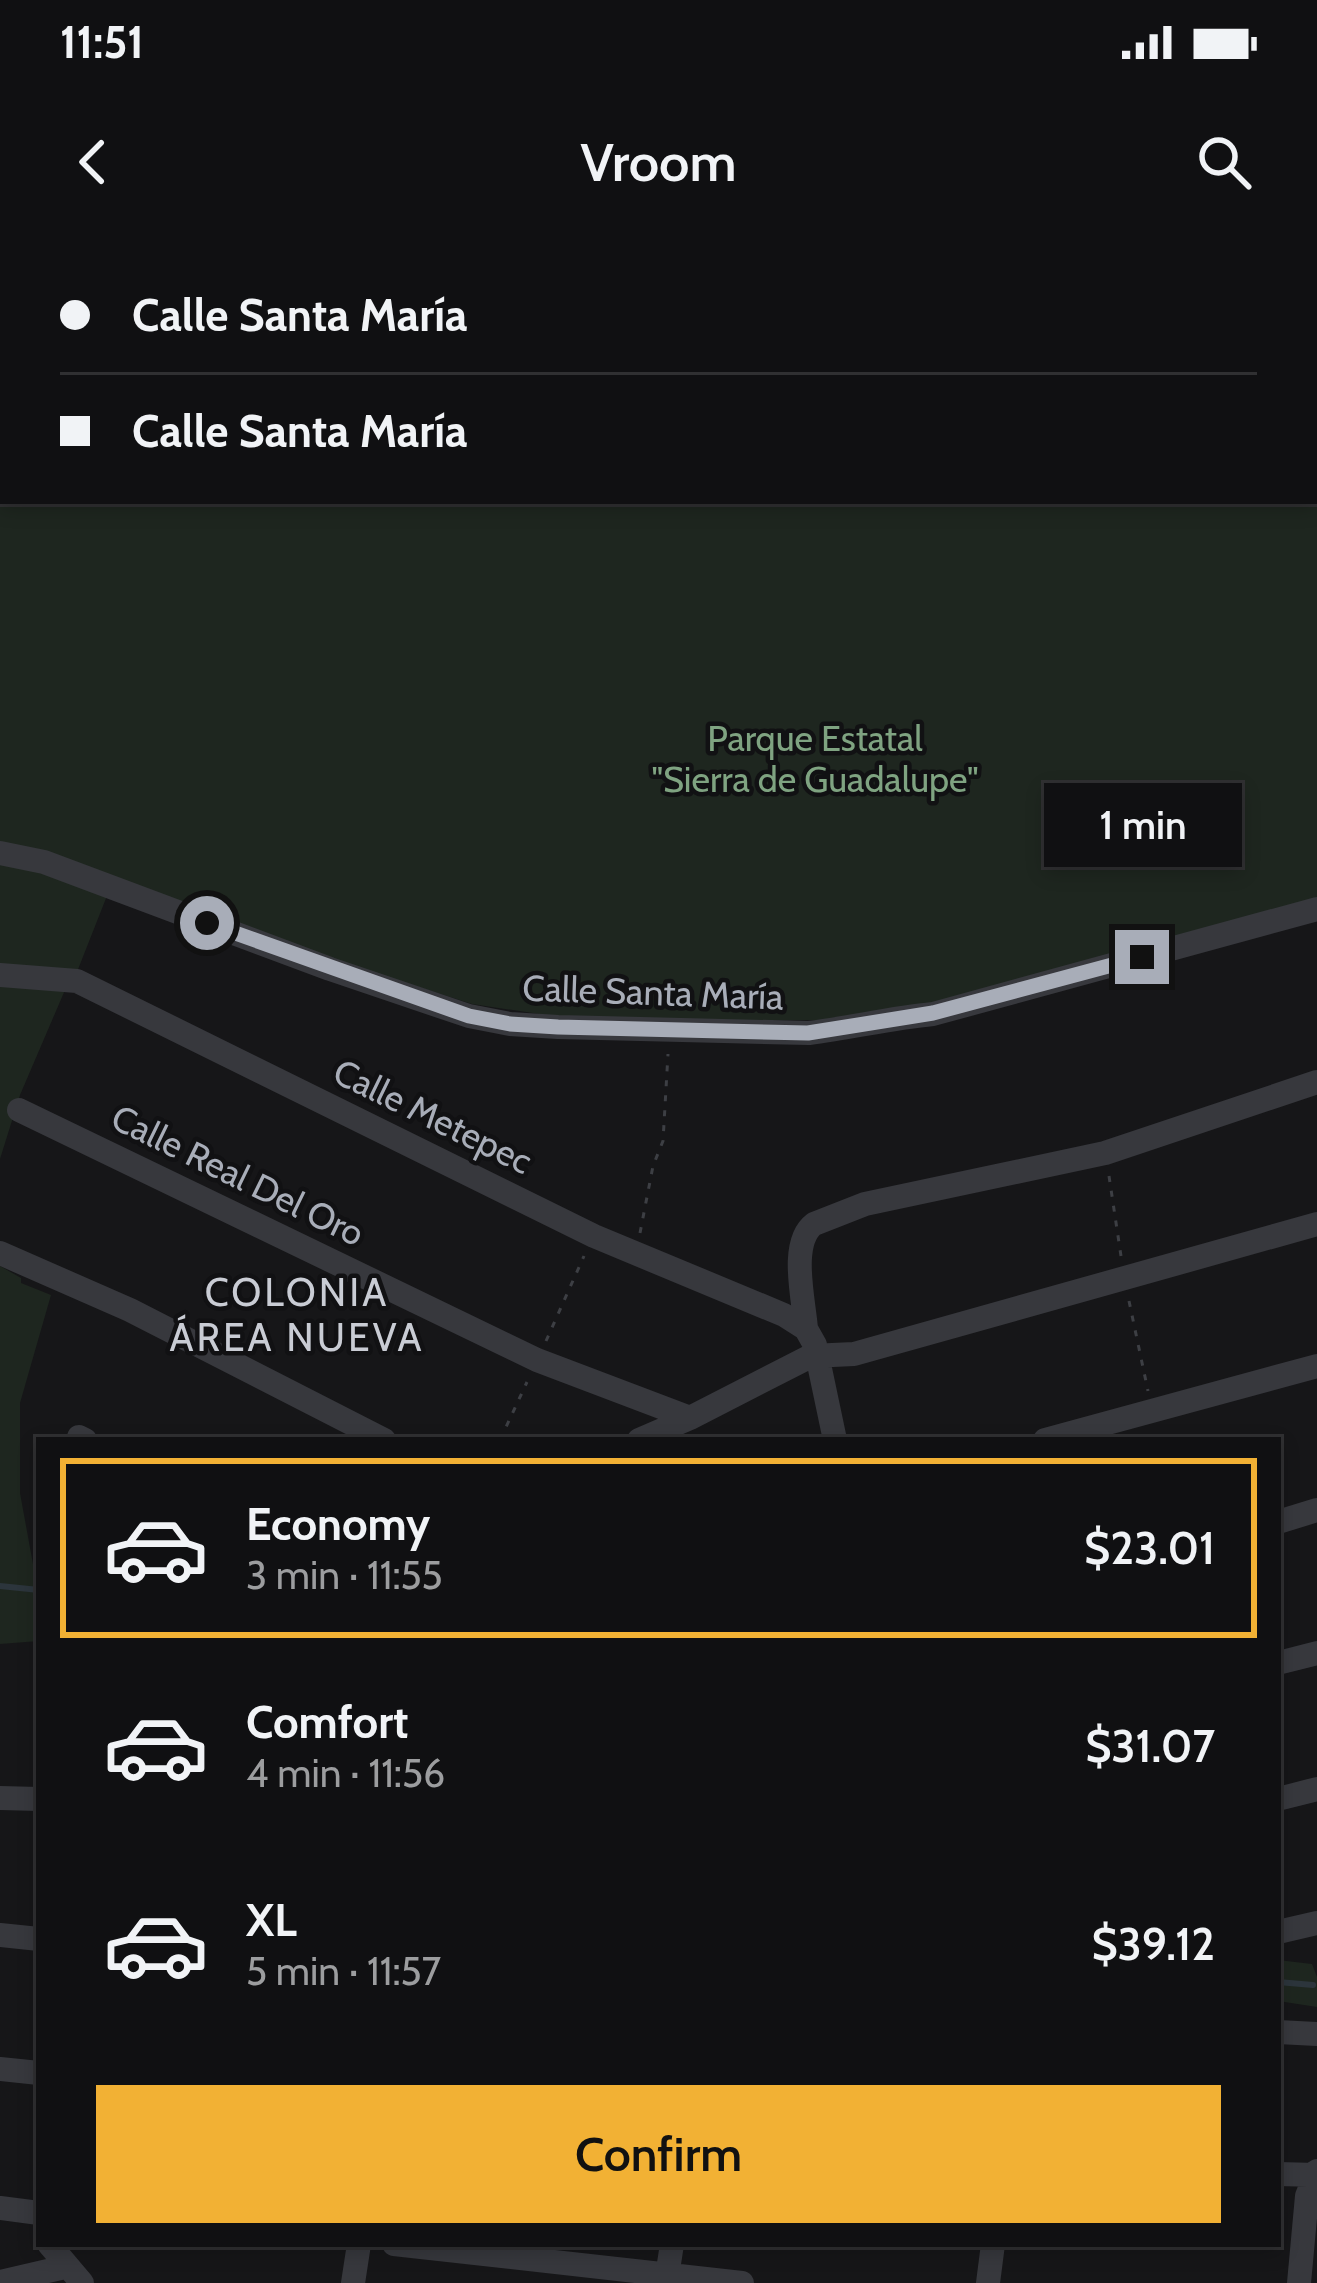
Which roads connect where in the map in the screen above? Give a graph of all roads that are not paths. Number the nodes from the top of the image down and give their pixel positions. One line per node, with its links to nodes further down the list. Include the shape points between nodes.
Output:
1 (0, 853): 2 (street, Calle Santa María, via 510,1024 808,1033 933,1013)
2 (1317, 909)
3 (0, 975): 8 (street, Calle Metepec, via 76,981 594,1236)
4 (1317, 1082): 8 (street, via 1105,1153 865,1204 814,1224 801,1244)
5 (19, 1110): 11 (street, Calle Real Del Oro, via 537,1360)
6 (1317, 1224): 9 (street, via 854,1354)
7 (0, 1253): 12 (street)
8 (806, 1329): 9 (street)
9 (817, 1354): 11 (street); 14 (street)
10 (1317, 1366): 15 (street)
11 (690, 1418): 13 (street)
12 (378, 1437)
13 (646, 1437)
14 (834, 1437)
15 (1057, 1437)
16 (1317, 1510): 17 (street)
17 (1281, 1521)
18 (1317, 1653): 19 (street)
19 (1281, 1662)
20 (0, 1784): 24 (street)
21 (1317, 1789): 23 (street)
22 (0, 1798): 24 (street)
23 (1281, 1798)
24 (36, 1799)
25 (1317, 1923): 26 (street)
26 (1281, 1931)
27 (0, 1935): 28 (street)
28 (36, 1939)
29 (1281, 2032): 30 (street)
30 (1317, 2035)
31 (0, 2069): 32 (street)
32 (36, 2073)
33 (1281, 2174): 34 (street)
34 (1316, 2174): 48 (street)
35 (0, 2208): 36 (street)
36 (36, 2210)
37 (51, 2247): 42 (street)
38 (358, 2247): 45 (street)
39 (417, 2247): 43 (street)
40 (672, 2247): 43 (street)
41 (993, 2247): 47 (street)
42 (74, 2275): 44 (street)
43 (667, 2280): 46 (street)
44 (0, 2282)
45 (353, 2283)
46 (742, 2283)
47 (988, 2283)
48 (1299, 2283)

